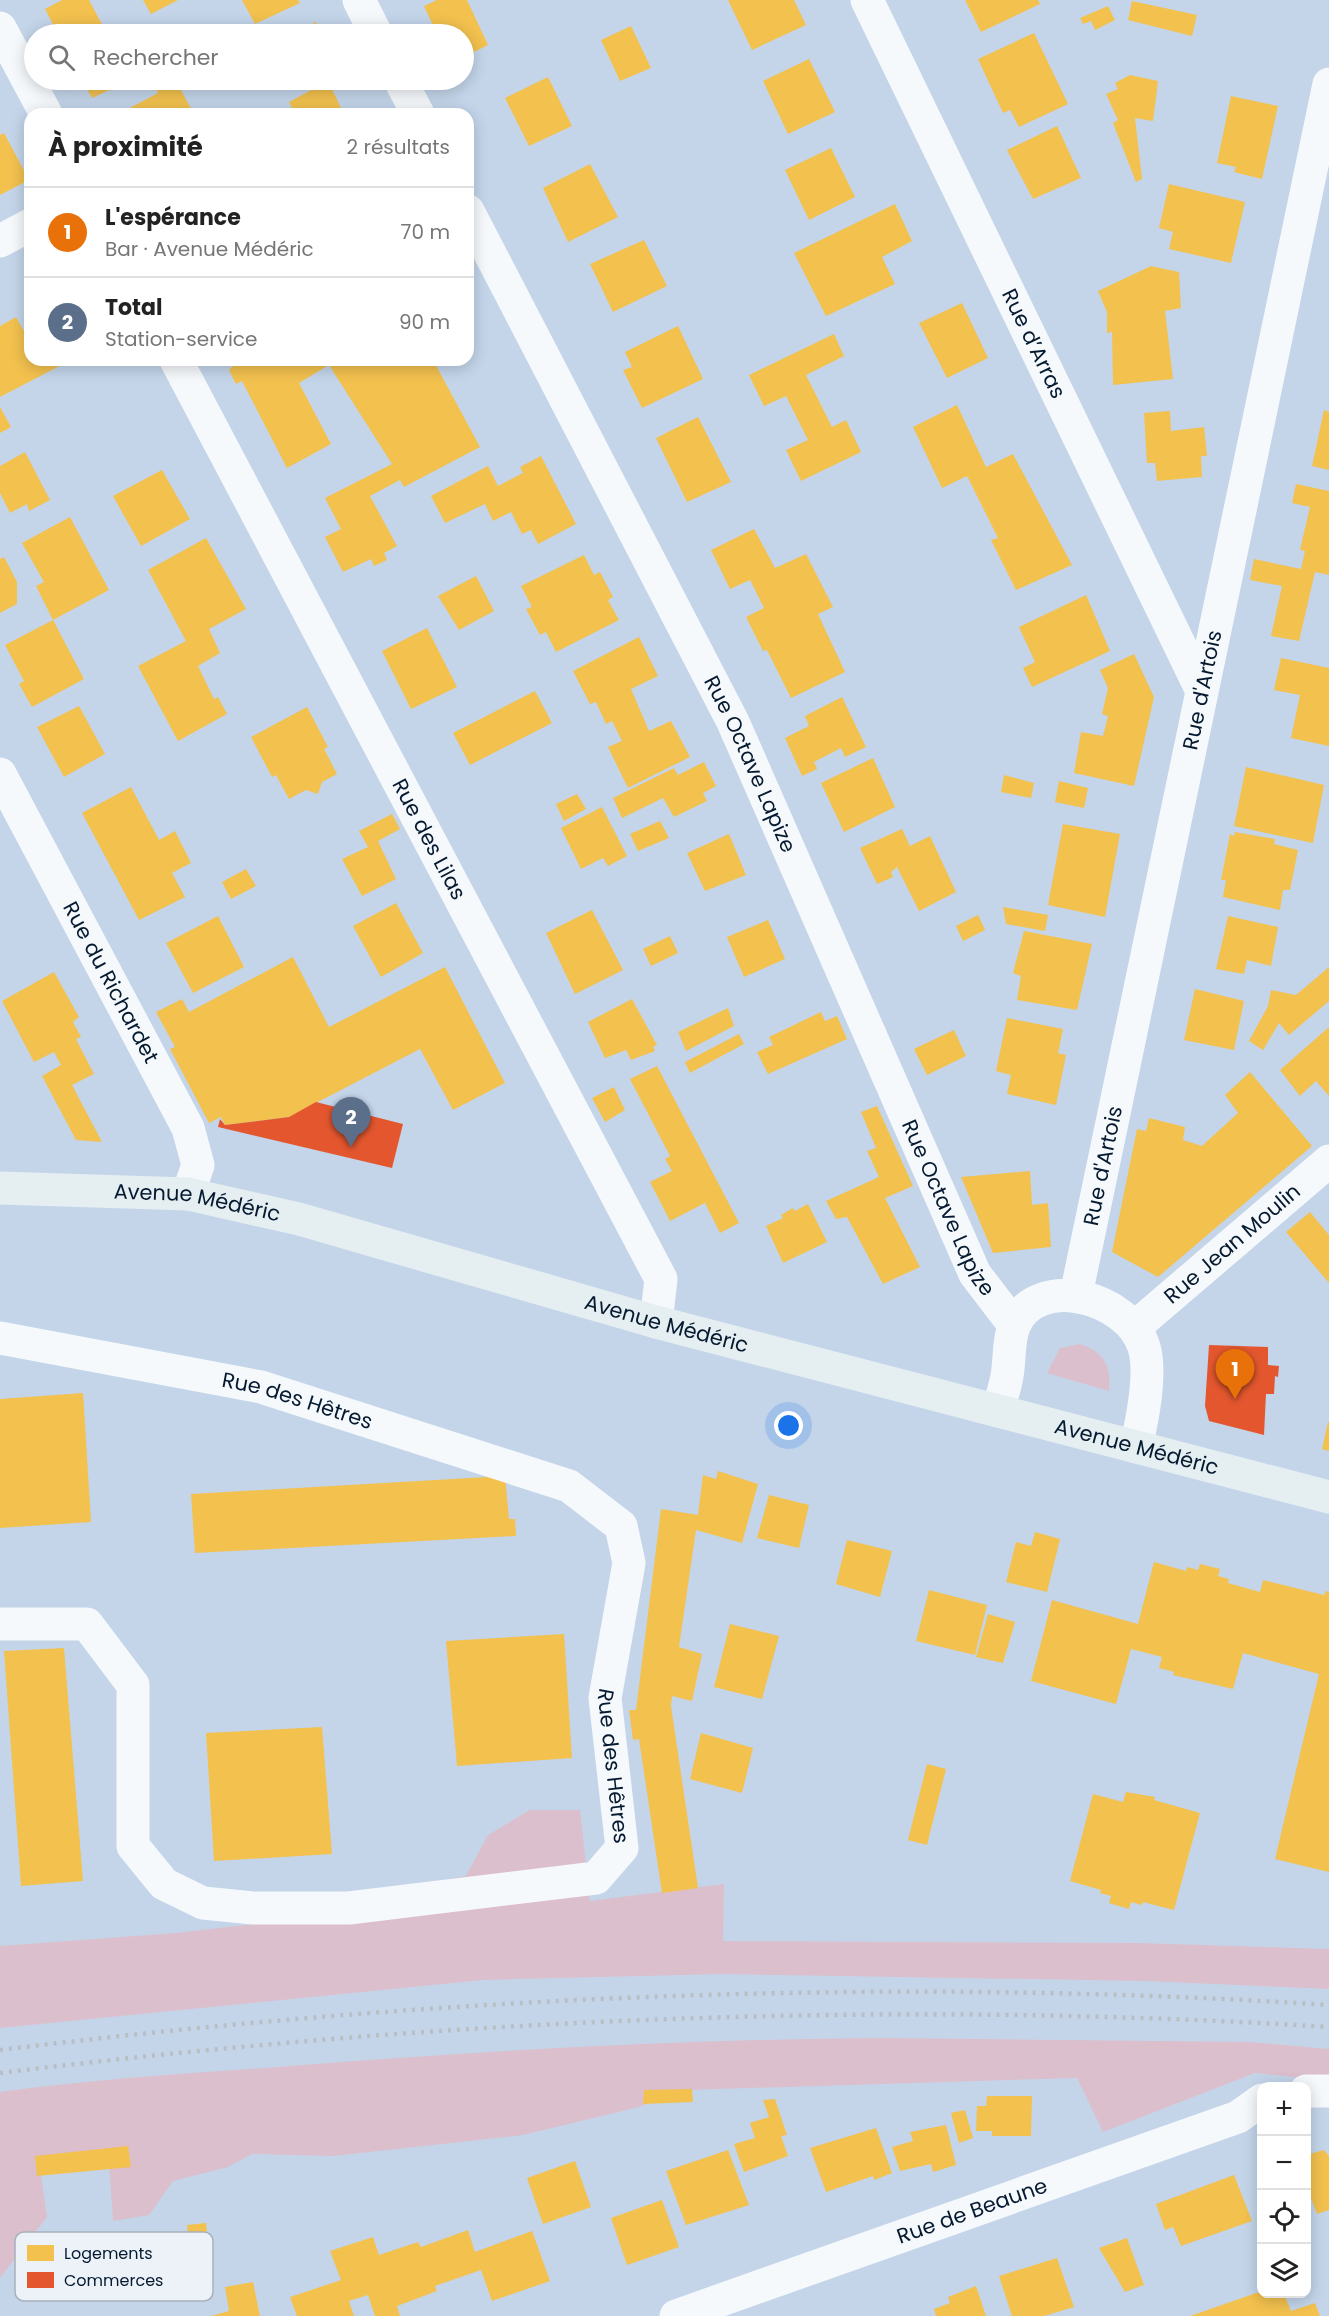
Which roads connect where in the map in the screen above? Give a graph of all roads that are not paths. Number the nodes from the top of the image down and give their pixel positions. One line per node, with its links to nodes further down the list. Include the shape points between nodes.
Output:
1 (359, 0): 3 (street)
2 (867, 0): 15 (street, Rue d’Arras)
3 (371, 24)
4 (0, 28): 5 (street)
5 (24, 73)
6 (1329, 84): 15 (street, Rue d'Artois)
7 (33, 90): 9 (street)
8 (405, 90): 10 (street)
9 (43, 108)
10 (415, 108)
11 (474, 223): 22 (street, Rue Octave Lapize, via 733,722 975,1274)
12 (24, 228): 13 (street)
13 (0, 241)
14 (179, 366): 21 (street, Rue des Lilas, via 662,1279)
15 (1202, 689): 20 (street, Rue d'Artois)
16 (0, 774): 19 (street, Rue du Richardet, via 188,1128 198,1165)
17 (1329, 1161): 23 (street, Rue Jean Moulin)
18 (0, 1188): 19 (main road, Avenue Médéric)
19 (188, 1194): 21 (main road, Avenue Médéric, via 299,1219)
20 (1076, 1295): 22 (street, via 1030,1305); 23 (street, via 1104,1303)
21 (656, 1322): 25 (main road, Avenue Médéric)
22 (1014, 1325): 25 (street)
23 (1135, 1327): 26 (street, via 1145,1349 1144,1410)
24 (0, 1338): 28 (street, Rue des Hêtres, via 261,1387 569,1485 621,1526 629,1563 605,1698 622,1848 596,1878 349,1908 253,1908 203,1903 164,1884 133,1846 133,1684 87,1624)
25 (999, 1411): 26 (main road, Avenue Médéric)
26 (1136, 1447): 27 (main road, Avenue Médéric)
27 (1329, 1497)
28 (0, 1624)
29 (1311, 2091): 30 (street)
30 (1329, 2091)
31 (1257, 2104): 32 (street, Rue de Beaune, via 1238,2117)
32 (676, 2316)

